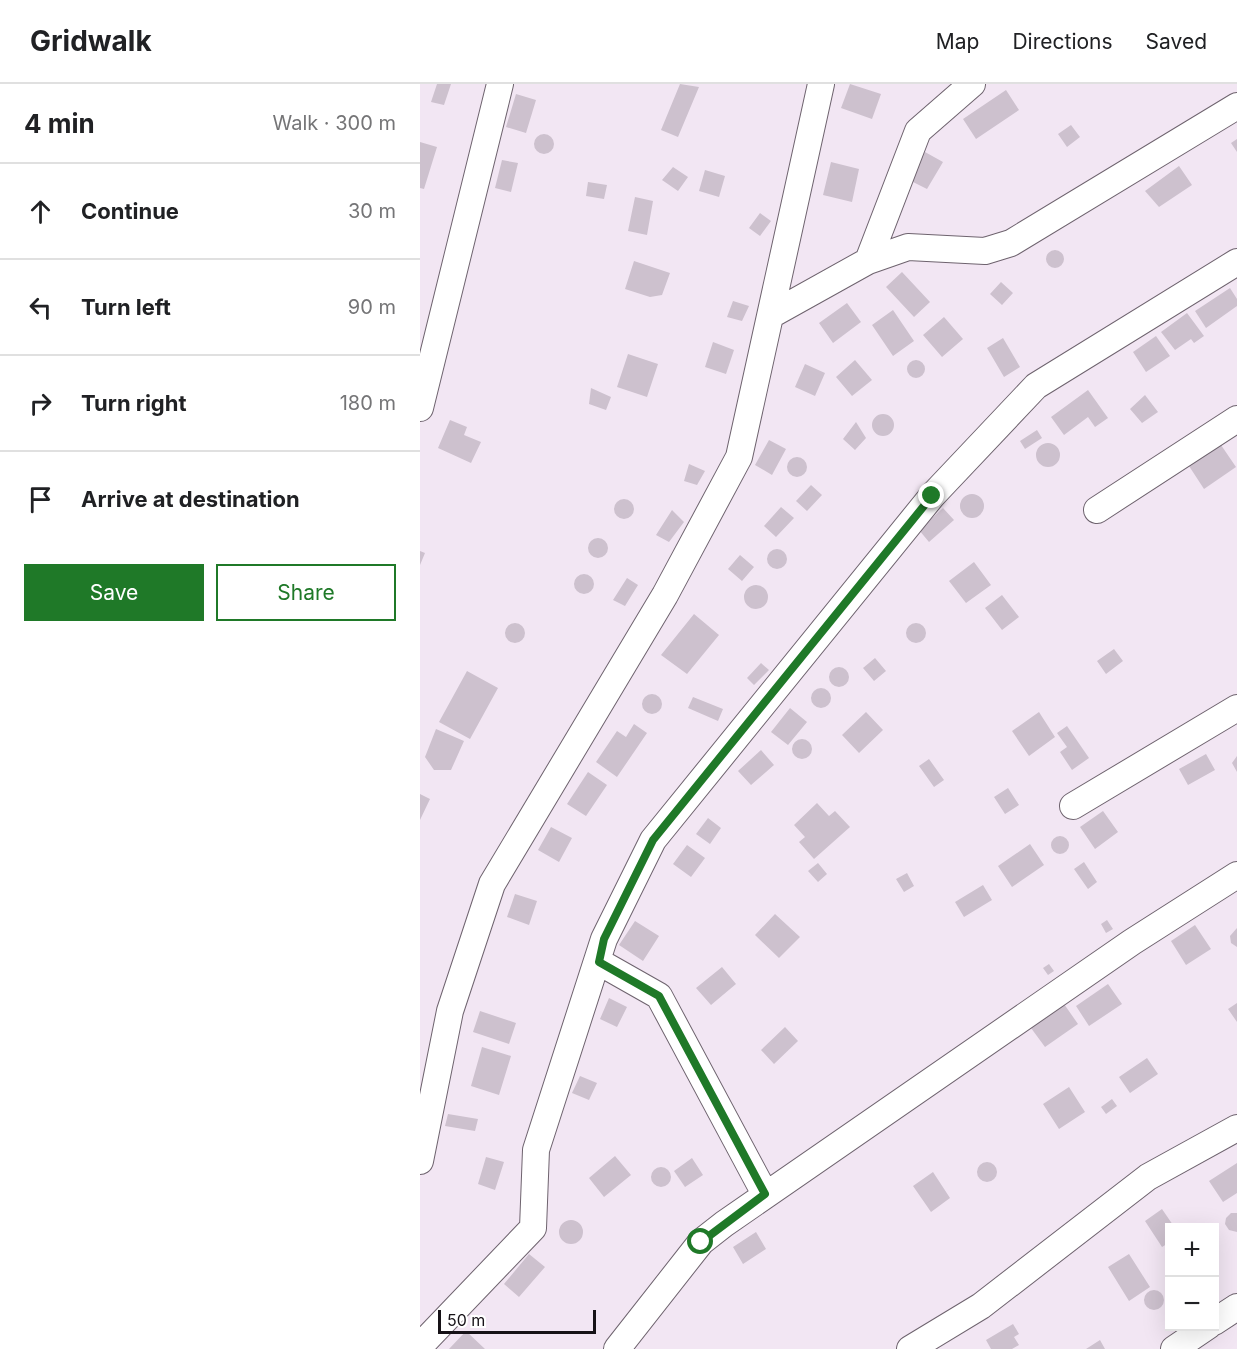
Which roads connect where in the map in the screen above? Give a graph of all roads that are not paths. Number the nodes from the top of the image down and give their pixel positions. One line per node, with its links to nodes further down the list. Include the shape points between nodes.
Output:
1 (500, 84): 8 (street)
2 (821, 84): 7 (street)
3 (972, 84): 5 (street, via 918,131)
4 (1237, 106): 5 (street, via 1011,243 985,251 908,247)
5 (868, 261): 7 (street)
6 (1237, 262): 14 (street, via 1036,386 932,496 653,840 604,939)
7 (771, 315): 16 (street, via 739,457 665,595 492,884 450,1011)
8 (420, 408)
9 (1237, 418): 10 (street)
10 (1097, 510)
11 (1237, 708): 12 (street)
12 (1073, 806)
13 (1237, 875): 17 (street, via 1132,942)
14 (599, 962): 17 (street, via 659,996); 21 (street, via 536,1150 533,1228)
15 (1237, 1128): 23 (street, via 1148,1177 981,1306)
16 (420, 1161)
17 (765, 1194): 22 (street, via 701,1242)
18 (1237, 1307): 19 (street)
19 (1219, 1319)
20 (1201, 1331): 24 (street)
21 (420, 1346)
22 (617, 1349)
23 (910, 1349)
24 (1174, 1349)

